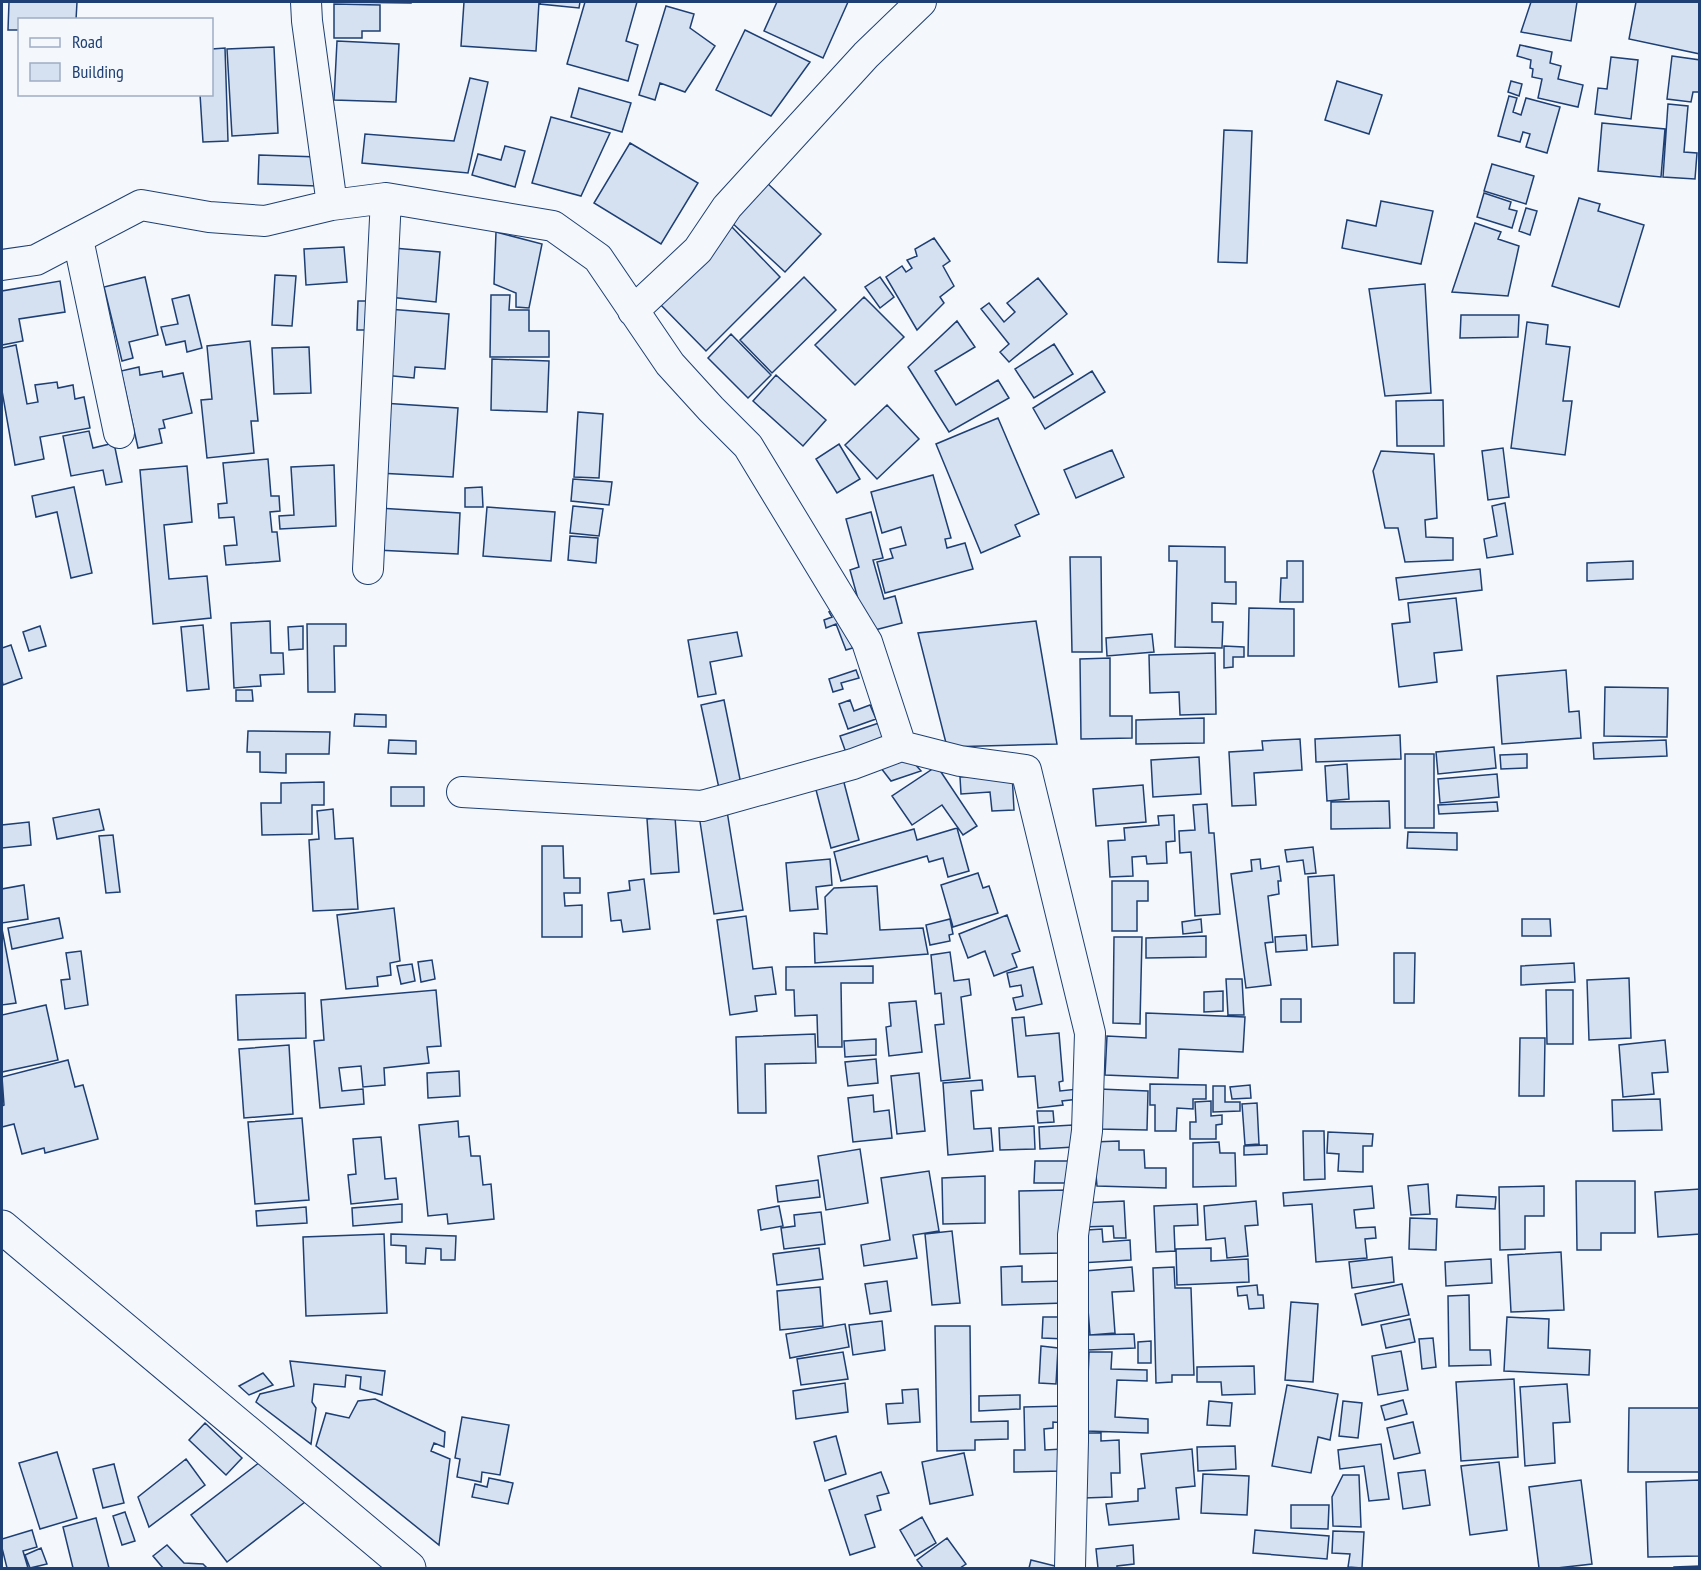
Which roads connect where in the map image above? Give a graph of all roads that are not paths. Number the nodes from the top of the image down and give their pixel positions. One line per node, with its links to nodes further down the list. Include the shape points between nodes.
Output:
1 (306, 2): 4 (street)
2 (921, 2): 7 (street, via 866,55 727,207 698,249)
3 (386, 198): 4 (street); 7 (street, via 552,226 598,258); 9 (street)
4 (332, 205): 5 (street, via 265,221 209,217 141,205)
5 (78, 240): 6 (street, via 36,260); 8 (street)
6 (2, 265)
7 (633, 311): 10 (street, via 670,364 748,446 867,642)
8 (119, 433)
9 (368, 569)
10 (901, 746): 11 (street, via 853,764 702,806); 14 (street, via 960,761 1026,770 1090,1033 1087,1131 1073,1235)
11 (462, 792)
12 (2, 1227): 13 (street)
13 (409, 1569)
14 (1070, 1569)

